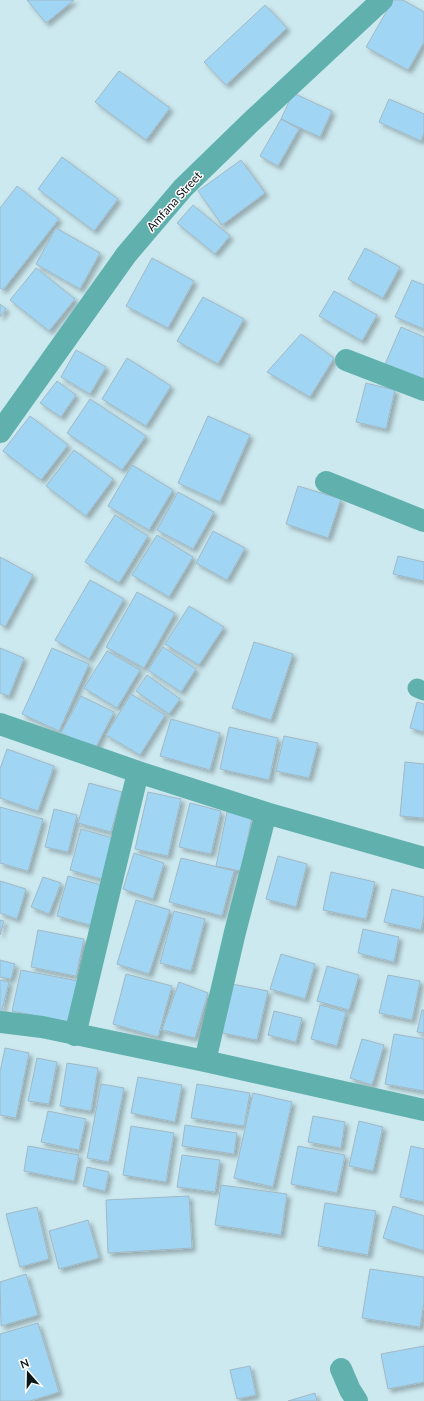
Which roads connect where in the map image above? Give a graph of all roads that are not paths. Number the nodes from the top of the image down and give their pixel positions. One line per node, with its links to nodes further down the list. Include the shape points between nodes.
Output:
1 (382, 0): 4 (street, Amfana Street, via 183,188 126,255)
2 (346, 360): 3 (street)
3 (424, 390)
4 (0, 432)
5 (326, 482): 6 (street)
6 (424, 522)
7 (0, 724): 8 (street)
8 (138, 772): 9 (street); 12 (street)
9 (266, 813): 10 (street); 13 (street)
10 (424, 858)
11 (0, 1022): 12 (street, via 42,1027)
12 (75, 1035): 13 (street)
13 (205, 1061): 14 (street)
14 (424, 1110)
15 (341, 1369): 16 (street)
16 (357, 1401)

